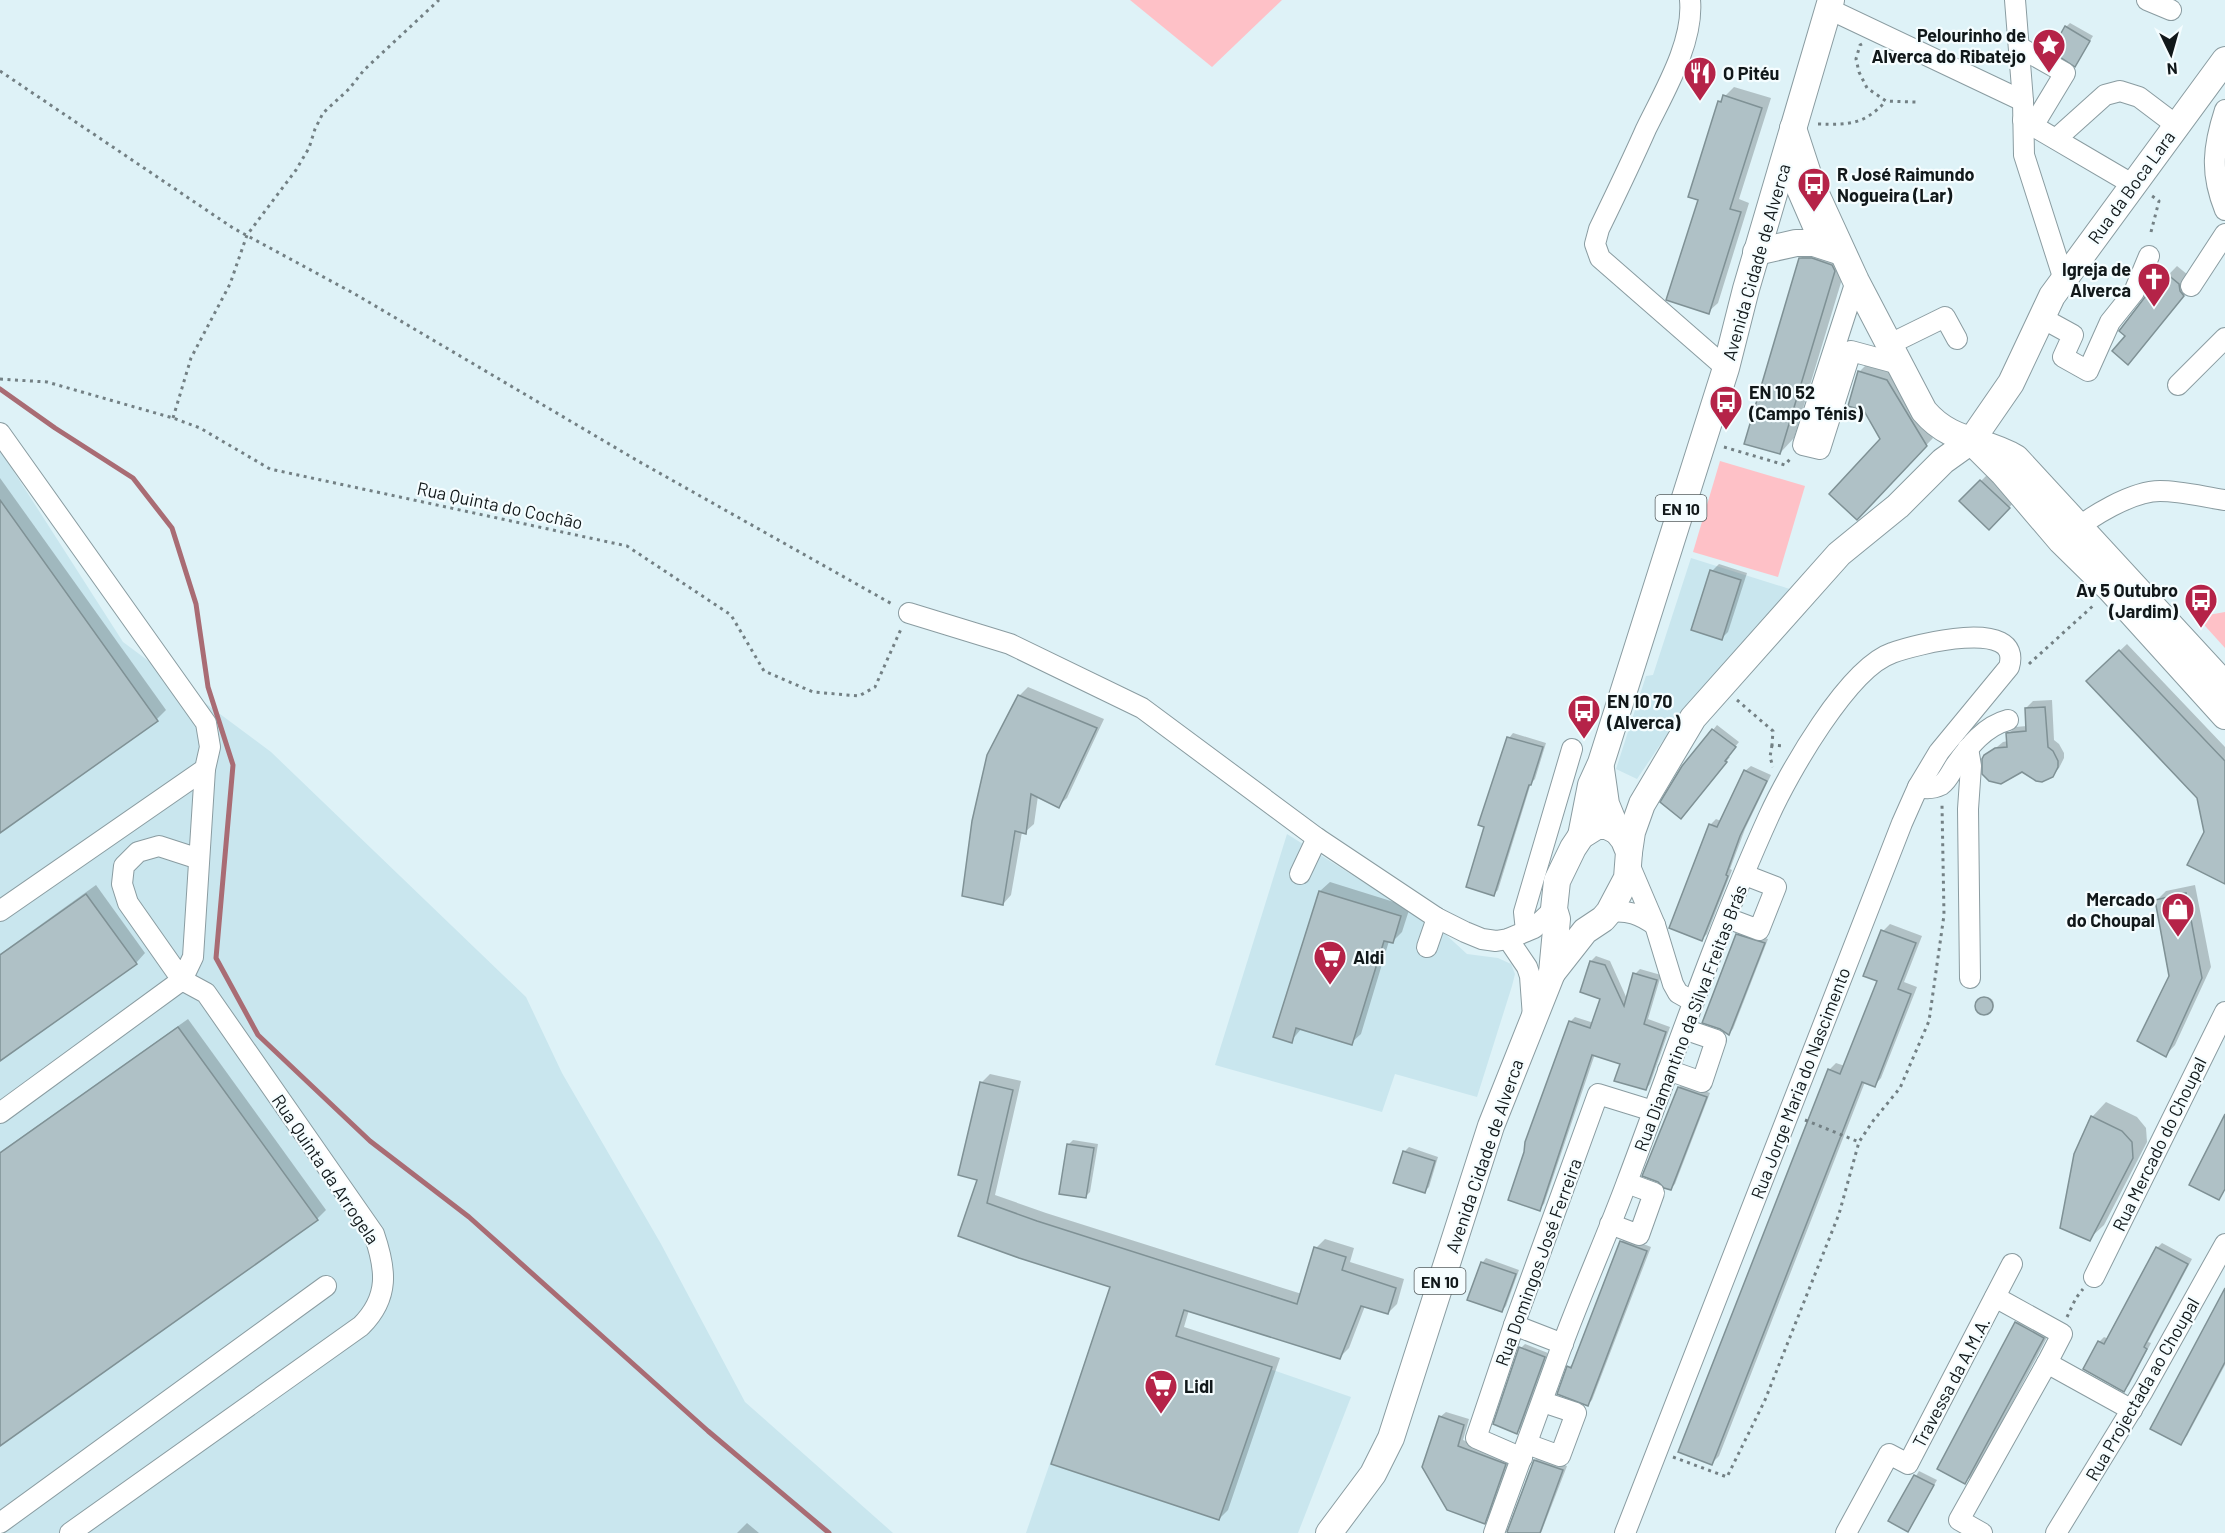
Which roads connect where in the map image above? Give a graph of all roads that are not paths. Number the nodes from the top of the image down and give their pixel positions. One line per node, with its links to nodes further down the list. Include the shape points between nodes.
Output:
1 (1690, 0): 27 (street, via 1686,37 1671,78 1595,244 1600,258)
2 (2015, 0): 6 (street)
3 (2147, 0): 5 (street)
4 (1830, 4): 9 (street); 10 (main road, Avenida Cidade de Alverca / EN 10)
5 (2171, 10)
6 (2019, 47): 9 (street); 9 (street, via 2065,74)
7 (2225, 60): 11 (main road, Rua da Boca Lara)
8 (2225, 110): 15 (street, via 2213,156)
9 (2026, 116): 12 (street); 20 (street, via 2024,155)
10 (1794, 125): 13 (main road, Avenida Cidade de Alverca / EN 10); 18 (main road, via 1810,183)
11 (2176, 125): 12 (street, via 2139,97 2120,91 2105,95); 14 (main road, Rua da Boca Lara)
12 (2056, 139): 14 (street)
13 (1784, 160): 17 (main road, Avenida Cidade de Alverca / EN 10); 18 (street, via 1814,229)
14 (2133, 184): 20 (main road, Rua da Boca Lara)
15 (2225, 210)
16 (2225, 234): 22 (street)
17 (1756, 252): 18 (main road, via 1814,243); 27 (main road, Avenida Cidade de Alverca / EN 10)
18 (1842, 252): 21 (main road)
19 (2149, 256): 23 (street, via 2134,292 2110,322 2088,371 2063,357 2073,334)
20 (2064, 280): 23 (main road, Rua da Boca Lara)
21 (1856, 281): 26 (main road); 26 (street, via 1803,445 1820,449 1851,351)
22 (2191, 286)
23 (2042, 318): 30 (main road, Rua da Boca Lara, via 2011,383)
24 (2225, 338): 28 (street)
25 (1957, 339): 26 (street, via 1945,317)
26 (1894, 354): 30 (main road, via 1924,411 1935,423)
27 (1726, 368): 40 (main road, Avenida Cidade de Alverca / EN 10)
28 (2178, 385)
29 (0, 433): 41 (street, via 206,723 210,747)
30 (1971, 441): 32 (main road); 47 (main road, Rua da Boca Lara, via 1943,461 1898,506 1839,554 1693,718 1642,804)
31 (2225, 500): 32 (street, via 2159,491 2125,499)
32 (2070, 534): 35 (main road); 36 (main road, via 2111,590)
33 (909, 613): 46 (street, via 1010,644 1142,708)
34 (2010, 654): 42 (street, Rua Jorge Maria do Nascimento, via 2005,674 1939,752); 50 (street, Rua Diamantino da Silva Freitas Brás, via 1996,639 1987,637 1916,645 1888,654 1865,670 1842,694 1808,746 1770,814)
35 (2225, 685)
36 (2225, 716)
37 (2008, 720): 38 (street, via 1993,725)
38 (1968, 748): 42 (street, via 1946,781 1928,789); 62 (street)
39 (1572, 749): 43 (street)
40 (1601, 763): 44 (main road, Avenida Cidade de Alverca); 47 (main road, Avenida Cidade de Alverca, via 1606,804)
41 (205, 769): 48 (street); 51 (street)
42 (1918, 787): 89 (street, Rua Jorge Maria do Nascimento)
43 (1560, 789): 44 (street); 57 (street, via 1524,912)
44 (1588, 801): 45 (main road, Avenida Cidade de Alverca)
45 (1581, 836): 47 (main road, via 1597,826 1606,826); 53 (main road, Avenida Cidade de Alverca, via 1557,881)
46 (1317, 838): 49 (street); 54 (street)
47 (1625, 849): 52 (main road, Avenida Cidade de Alverca, via 1622,890); 56 (street)
48 (199, 859): 63 (street, via 193,957); 63 (street, via 159,846 138,852 124,866 122,884 128,903)
49 (1300, 874)
50 (1745, 875): 55 (street, Rua Diamantino da Silva Freitas Brás); 55 (street, via 1776,887 1764,920 1759,930)
51 (0, 912)
52 (1610, 912): 56 (street, via 1630,912); 58 (main road, Avenida Cidade de Alverca)
53 (1556, 914): 57 (street); 58 (main road, via 1565,927); 61 (main road, Avenida Cidade de Alverca)
54 (1437, 918): 59 (street, via 1482,939); 60 (street)
55 (1727, 918): 64 (street, Rua Diamantino da Silva Freitas Brás)
56 (1654, 925): 64 (street, via 1673,984 1678,993)
57 (1526, 931): 59 (street)
58 (1585, 931): 61 (main road, Avenida Cidade de Alverca / EN 10)
59 (1508, 939): 66 (street, via 1530,976)
60 (1427, 947)
61 (1552, 973): 66 (main road, Avenida Cidade de Alverca / EN 10)
62 (1970, 978)
63 (182, 980): 70 (street); 86 (street, Rua Quinta da Arrogela, via 206,993 374,1234 382,1258 382,1293 374,1313 361,1326)
64 (1694, 1002): 67 (street, Rua Diamantino da Silva Freitas Brás)
65 (2225, 1012): 75 (street, Rua Mercado do Choupal)
66 (1533, 1019): 87 (main road, Avenida Cidade de Alverca / EN 10, via 1491,1126 1391,1438 1373,1474)
67 (1684, 1029): 68 (street, Rua Diamantino da Silva Freitas Brás); 68 (street, via 1716,1040 1702,1082)
68 (1668, 1070): 69 (street, Rua Diamantino da Silva Freitas Brás)
69 (1653, 1112): 71 (street, Rua Diamantino da Silva Freitas Brás); 78 (street, Rua Domingos José Ferreira, via 1598,1094)
70 (0, 1113)
71 (1627, 1183): 72 (street, Rua Diamantino da Silva Freitas Brás); 72 (street, via 1654,1193 1639,1235)
72 (1610, 1224): 79 (street, Rua Diamantino da Silva Freitas Brás)
73 (2225, 1244): 82 (street, Rua Projectada ao Choupal)
74 (2012, 1264): 77 (street, Travessa da A.M.A.)
75 (2094, 1276)
76 (326, 1287): 84 (street)
77 (1995, 1297): 80 (street, Travessa da A.M.A., via 2062,1334); 90 (street, Travessa da A.M.A., via 1908,1464 1889,1454)
78 (1515, 1325): 79 (street); 83 (street, Rua Domingos José Ferreira, via 1476,1438)
79 (1563, 1344): 81 (street, Rua Diamantino da Silva Freitas Brás)
80 (2047, 1363): 82 (street); 85 (street)
81 (1543, 1402): 83 (street, Rua Diamantino da Silva Freitas Brás); 83 (street, via 1576,1413 1560,1456)
82 (2132, 1410): 92 (street, Rua Projectada ao Choupal)
83 (1524, 1451): 88 (street, Rua Diamantino da Silva Freitas Brás)
84 (0, 1523)
85 (1956, 1527): 91 (street)
86 (70, 1533)
87 (1329, 1533)
88 (1494, 1533)
89 (1625, 1533)
90 (1846, 1533)
91 (1982, 1533)
92 (2056, 1533)

